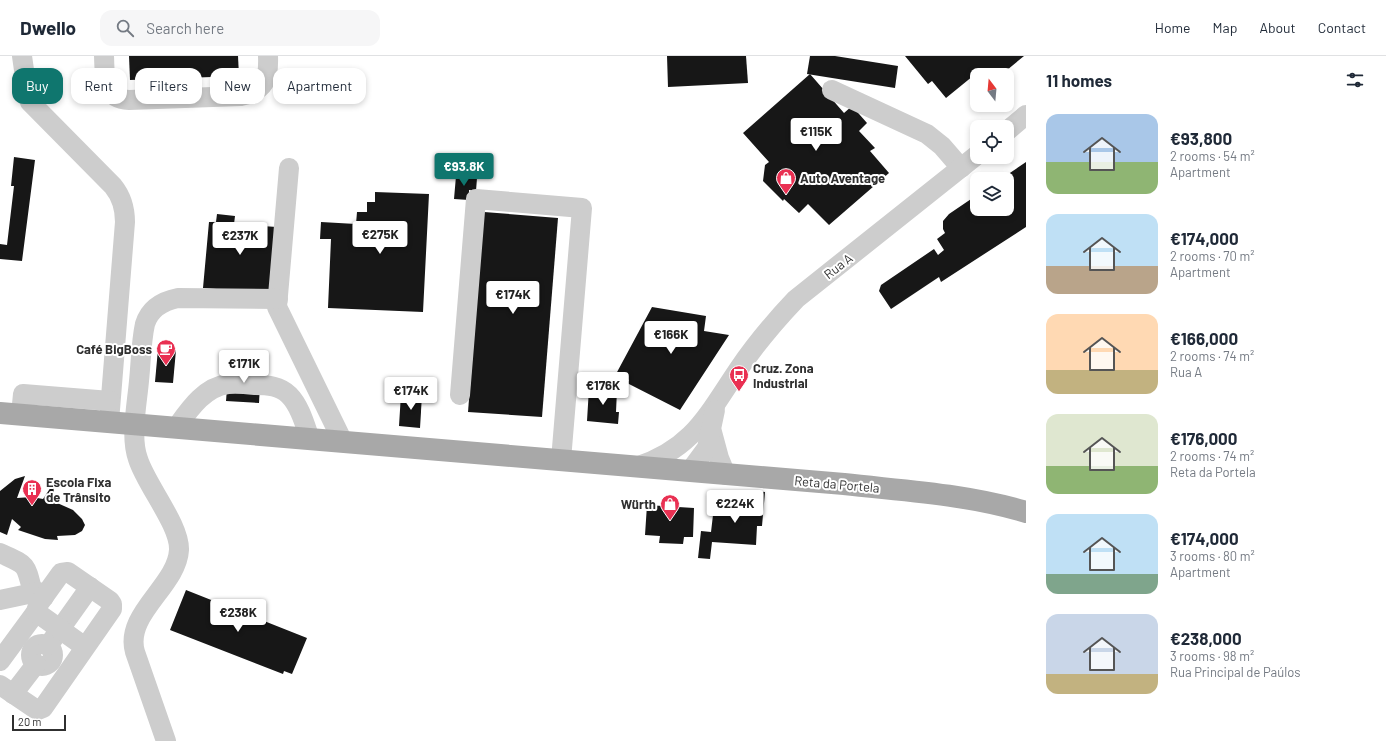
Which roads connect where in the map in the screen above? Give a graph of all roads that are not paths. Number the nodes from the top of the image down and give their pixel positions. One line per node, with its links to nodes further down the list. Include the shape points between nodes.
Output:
1 (22, 56): 12 (street, via 30,102 113,186 125,208)
2 (104, 56): 3 (street, via 109,91 117,97 129,100 248,95 266,80)
3 (268, 56)
4 (832, 90): 9 (street, via 927,134 942,146)
5 (1026, 115): 6 (street)
6 (1014, 125)
7 (970, 161): 9 (street, Rua A)
8 (289, 168): 10 (street)
9 (961, 168): 18 (street, Rua A, via 796,299 747,356)
10 (278, 299): 16 (street, via 178,298 156,307 149,314 144,328); 20 (street, via 277,307)
11 (460, 395): 21 (street, via 476,199 582,208)
12 (110, 401): 14 (street, via 23,394); 15 (street)
13 (0, 413): 14 (main road, Reta da Portela)
14 (22, 415): 15 (main road, Reta da Portela)
15 (109, 422): 16 (main road, Reta da Portela)
16 (136, 425): 17 (main road, Reta da Portela); 39 (street, via 135,444 138,459 179,542 176,562 139,621 133,639 135,652)
17 (176, 428): 19 (main road, Reta da Portela); 19 (street, via 195,403 214,388 230,383 270,385 290,396 299,410)
18 (704, 430): 22 (street, via 667,454); 23 (street, via 689,442 686,450); 24 (street)
19 (310, 439): 20 (main road, Reta da Portela)
20 (343, 442): 21 (main road, Reta da Portela)
21 (561, 460): 22 (main road, Reta da Portela)
22 (629, 466): 23 (main road, Reta da Portela)
23 (690, 471): 24 (main road, Reta da Portela)
24 (726, 475): 25 (main road, Reta da Portela, via 939,494)
25 (1026, 512)
26 (0, 553): 29 (street, via 25,566)
27 (90, 587): 29 (street, via 64,572); 30 (street); 31 (street)
28 (0, 600): 29 (street)
29 (38, 600): 33 (street); 36 (street)
30 (112, 604): 32 (street, via 112,609); 38 (street, via 115,608 114,614)
31 (76, 606): 32 (street); 33 (street)
32 (101, 625): 34 (street)
33 (60, 628): 34 (street); 36 (street)
34 (85, 647): 37 (street)
35 (0, 661): 36 (street); 36 (street)
36 (25, 668): 37 (street); 38 (street)
37 (67, 673): 38 (street)
38 (44, 707)
39 (166, 741)

